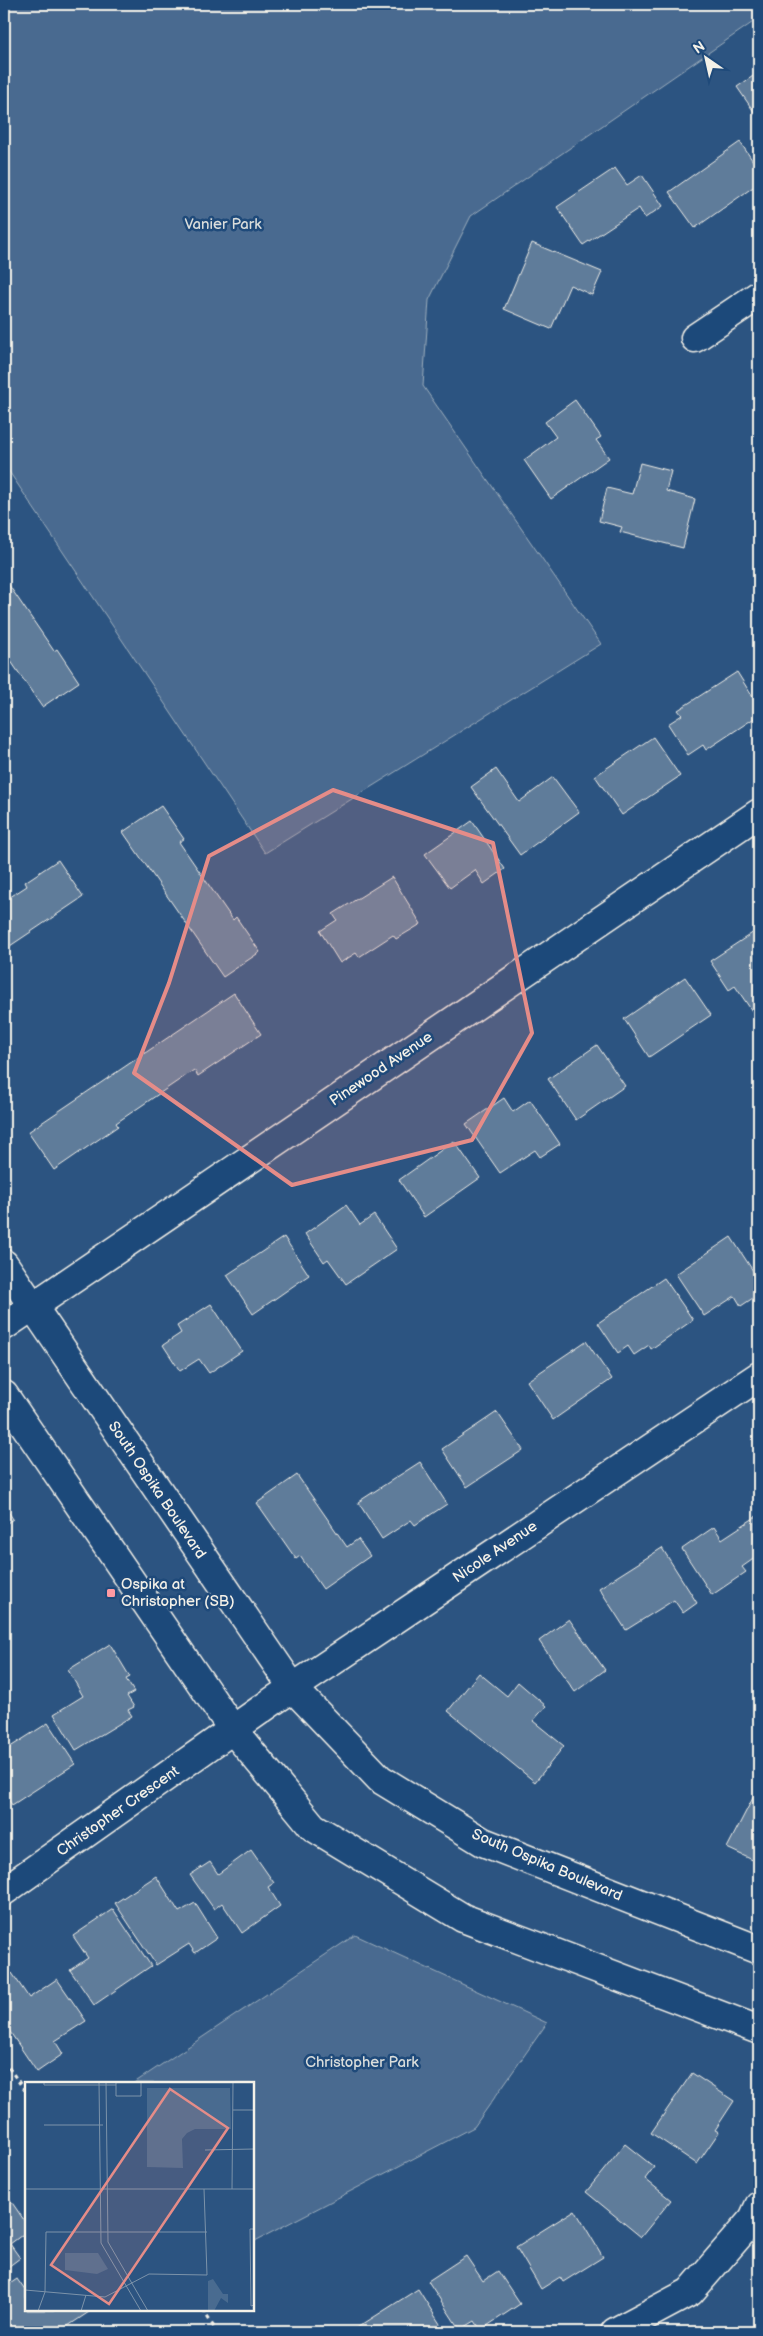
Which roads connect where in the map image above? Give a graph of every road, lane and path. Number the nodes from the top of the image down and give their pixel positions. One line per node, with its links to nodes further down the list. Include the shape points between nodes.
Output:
1 (759, 295): 2 (street)
2 (695, 338)
3 (759, 813): 5 (street, Pinewood Avenue)
4 (4, 1264): 5 (street, South Ospika Boulevard)
5 (32, 1306): 6 (street, Pinewood Avenue); 9 (street, South Ospika Boulevard)
6 (4, 1326)
7 (759, 1376): 9 (street, Nicole Avenue)
8 (4, 1395): 10 (street)
9 (293, 1688): 10 (street, Nicole Avenue); 12 (street, South Ospika Boulevard, via 380,1779 483,1842)
10 (233, 1730): 11 (street, Christopher Crescent); 13 (street, via 313,1827 463,1918)
11 (4, 1891)
12 (759, 1950)
13 (759, 2030)
14 (4, 2061): 15 (path)
15 (25, 2091)
16 (759, 2206): 19 (street, via 753,2219 690,2292)
17 (204, 2311): 18 (path)
18 (217, 2332)
19 (615, 2332)

